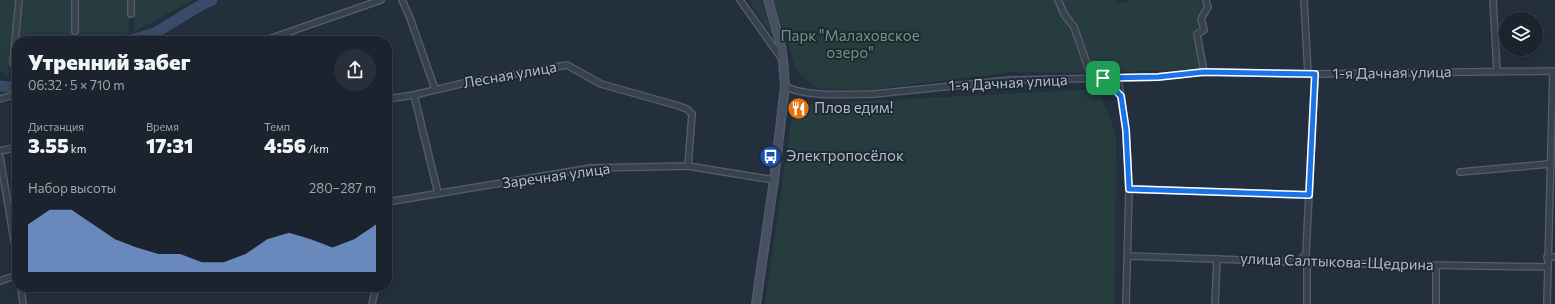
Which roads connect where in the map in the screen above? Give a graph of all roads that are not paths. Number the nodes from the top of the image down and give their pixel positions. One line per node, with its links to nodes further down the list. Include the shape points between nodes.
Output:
1 (19, 0): 14 (street)
2 (75, 0): 13 (street)
3 (131, 0): 12 (street)
4 (381, 0): 15 (street)
5 (402, 0): 26 (street)
6 (740, 0): 16 (street)
7 (768, 0): 16 (main road)
8 (1058, 0): 24 (street, via 1064,14 1074,26)
9 (1206, 0): 18 (street, via 1208,7 1201,19 1204,30 1197,34)
10 (1304, 0): 20 (street)
11 (1493, 0): 19 (street)
12 (131, 14)
13 (75, 31)
14 (16, 36)
15 (277, 36)
16 (784, 61): 25 (main road)
17 (1554, 71): 19 (street, 1-я Дачная улица); 35 (street)
18 (1204, 72): 20 (street, 1-я Дачная улица); 23 (street, 1-я Дачная улица)
19 (1497, 72): 21 (street, 1-я Дачная улица)
20 (1308, 74): 21 (street, 1-я Дачная улица)
21 (1315, 74): 41 (street)
22 (1103, 78): 23 (street, 1-я Дачная улица); 24 (street, 1-я Дачная улица); 29 (street)
23 (1118, 78): 29 (street)
24 (1092, 79): 25 (street, 1-я Дачная улица, via 1011,80 874,94 816,94 791,90)
25 (785, 86): 38 (main road)
26 (435, 90): 28 (street, Лесная улица); 36 (street, Лесная улица, via 567,65 601,84 687,109 692,114)
27 (12, 95): 31 (street)
28 (414, 95): 30 (street, Лесная улица); 40 (street)
29 (1121, 96): 39 (street, via 1126,130)
30 (392, 98)
31 (0, 99)
32 (12, 148): 33 (street)
33 (0, 151)
34 (0, 157): 43 (street)
35 (1550, 164): 37 (street); 46 (street)
36 (688, 166): 38 (street, Заречная улица); 40 (street, Заречная улица, via 591,168)
37 (1460, 172)
38 (774, 180): 60 (main road)
39 (1129, 189): 41 (street); 45 (street)
40 (438, 194): 42 (street, Заречная улица)
41 (1309, 195): 44 (street)
42 (392, 201)
43 (12, 228)
44 (1306, 254): 49 (street); 50 (street)
45 (1128, 256): 48 (street, улица Салтыкова-Щедрина); 61 (street)
46 (1547, 257): 47 (street); 53 (street)
47 (1555, 258)
48 (1217, 259): 49 (street, улица Салтыкова-Щедрина); 62 (street)
49 (1298, 262): 51 (street, улица Салтыкова-Щедрина)
50 (1315, 263): 51 (street, улица Салтыкова-Щедрина); 52 (street, улица Салтыкова-Щедрина)
51 (1307, 264): 63 (street)
52 (1436, 266): 53 (street, улица Салтыкова-Щедрина); 64 (street)
53 (1547, 267): 65 (street)
54 (12, 276): 55 (street)
55 (0, 280)
56 (22, 292): 58 (street)
57 (375, 292): 59 (street)
58 (24, 304)
59 (372, 304)
60 (756, 304)
61 (1126, 304)
62 (1215, 304)
63 (1307, 304)
64 (1436, 304)
65 (1547, 304)

